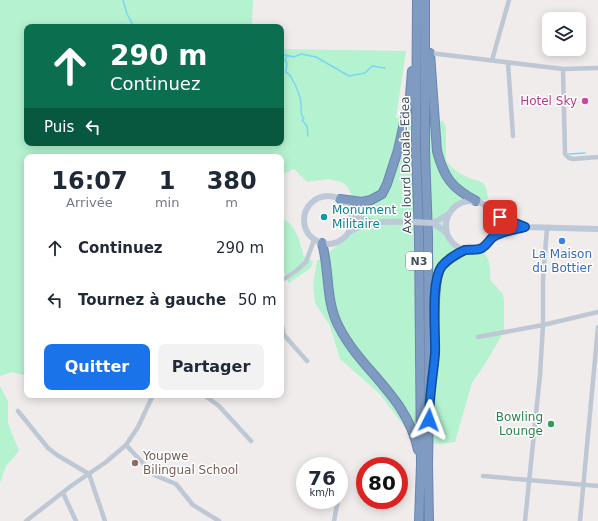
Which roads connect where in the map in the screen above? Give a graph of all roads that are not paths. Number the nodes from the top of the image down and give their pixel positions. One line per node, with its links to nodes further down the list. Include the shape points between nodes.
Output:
1 (417, 0): 4 (highway, Axe lourd Douala-Edea / N3)
2 (425, 0): 5 (highway, Axe lourd Douala-Edea / N3)
3 (509, 0): 7 (street)
4 (416, 33): 13 (highway, via 410,96 398,150 387,184 382,194 371,200 362,202); 41 (highway, Axe lourd Douala-Edea / N3)
5 (425, 33): 6 (highway); 37 (highway, Axe lourd Douala-Edea / N3)
6 (430, 53): 7 (street); 14 (highway, via 440,164 452,185)
7 (492, 60): 8 (street)
8 (508, 63): 10 (street); 11 (street)
9 (598, 68): 10 (street)
10 (563, 69): 12 (street, via 565,154 573,159)
11 (513, 136)
12 (598, 157)
13 (340, 199): 15 (main road); 26 (main road, via 333,196 317,198 305,210 304,227)
14 (476, 201): 16 (main road); 17 (main road, via 464,202)
15 (350, 212): 18 (main road); 23 (main road, via 352,222)
16 (492, 213): 20 (main road); 25 (main road, via 495,230)
17 (449, 214): 19 (main road); 24 (main road, via 446,221)
18 (373, 222): 19 (main road, bridge); 23 (main road)
19 (433, 223): 24 (main road)
20 (525, 227): 21 (main road); 25 (main road)
21 (547, 228): 22 (main road); 30 (street)
22 (598, 229)
23 (349, 232): 26 (main road, via 334,243)
24 (447, 233): 27 (main road, via 451,241)
25 (492, 238): 27 (main road, via 486,246)
26 (318, 242): 28 (street, via 306,262); 41 (highway, via 325,257 332,310 338,325 356,354 404,412 416,442)
27 (466, 250): 37 (highway, via 443,265 438,276 435,353)
28 (284, 279)
29 (598, 312): 30 (street)
30 (543, 325): 33 (street); 44 (street)
31 (598, 327): 45 (street)
32 (284, 335): 34 (street)
33 (478, 337)
34 (307, 361)
35 (152, 398): 40 (street)
36 (208, 398): 39 (street, via 219,406)
37 (429, 406): 55 (highway, Axe lourd Douala-Edea / N3)
38 (18, 411): 42 (street, via 48,448)
39 (251, 441)
40 (126, 445): 42 (street); 52 (street, via 154,475 176,484 193,505)
41 (421, 464): 54 (highway, Axe lourd Douala-Edea / N3)
42 (89, 474): 47 (street); 51 (street)
43 (483, 476): 44 (street)
44 (528, 480): 45 (street); 56 (street)
45 (583, 485): 46 (street); 57 (street)
46 (598, 486)
47 (63, 493): 49 (street); 50 (street)
48 (336, 509): 53 (street)
49 (26, 521)
50 (76, 521)
51 (105, 521)
52 (220, 521)
53 (334, 521)
54 (419, 521)
55 (429, 521)
56 (525, 521)
57 (580, 521)

